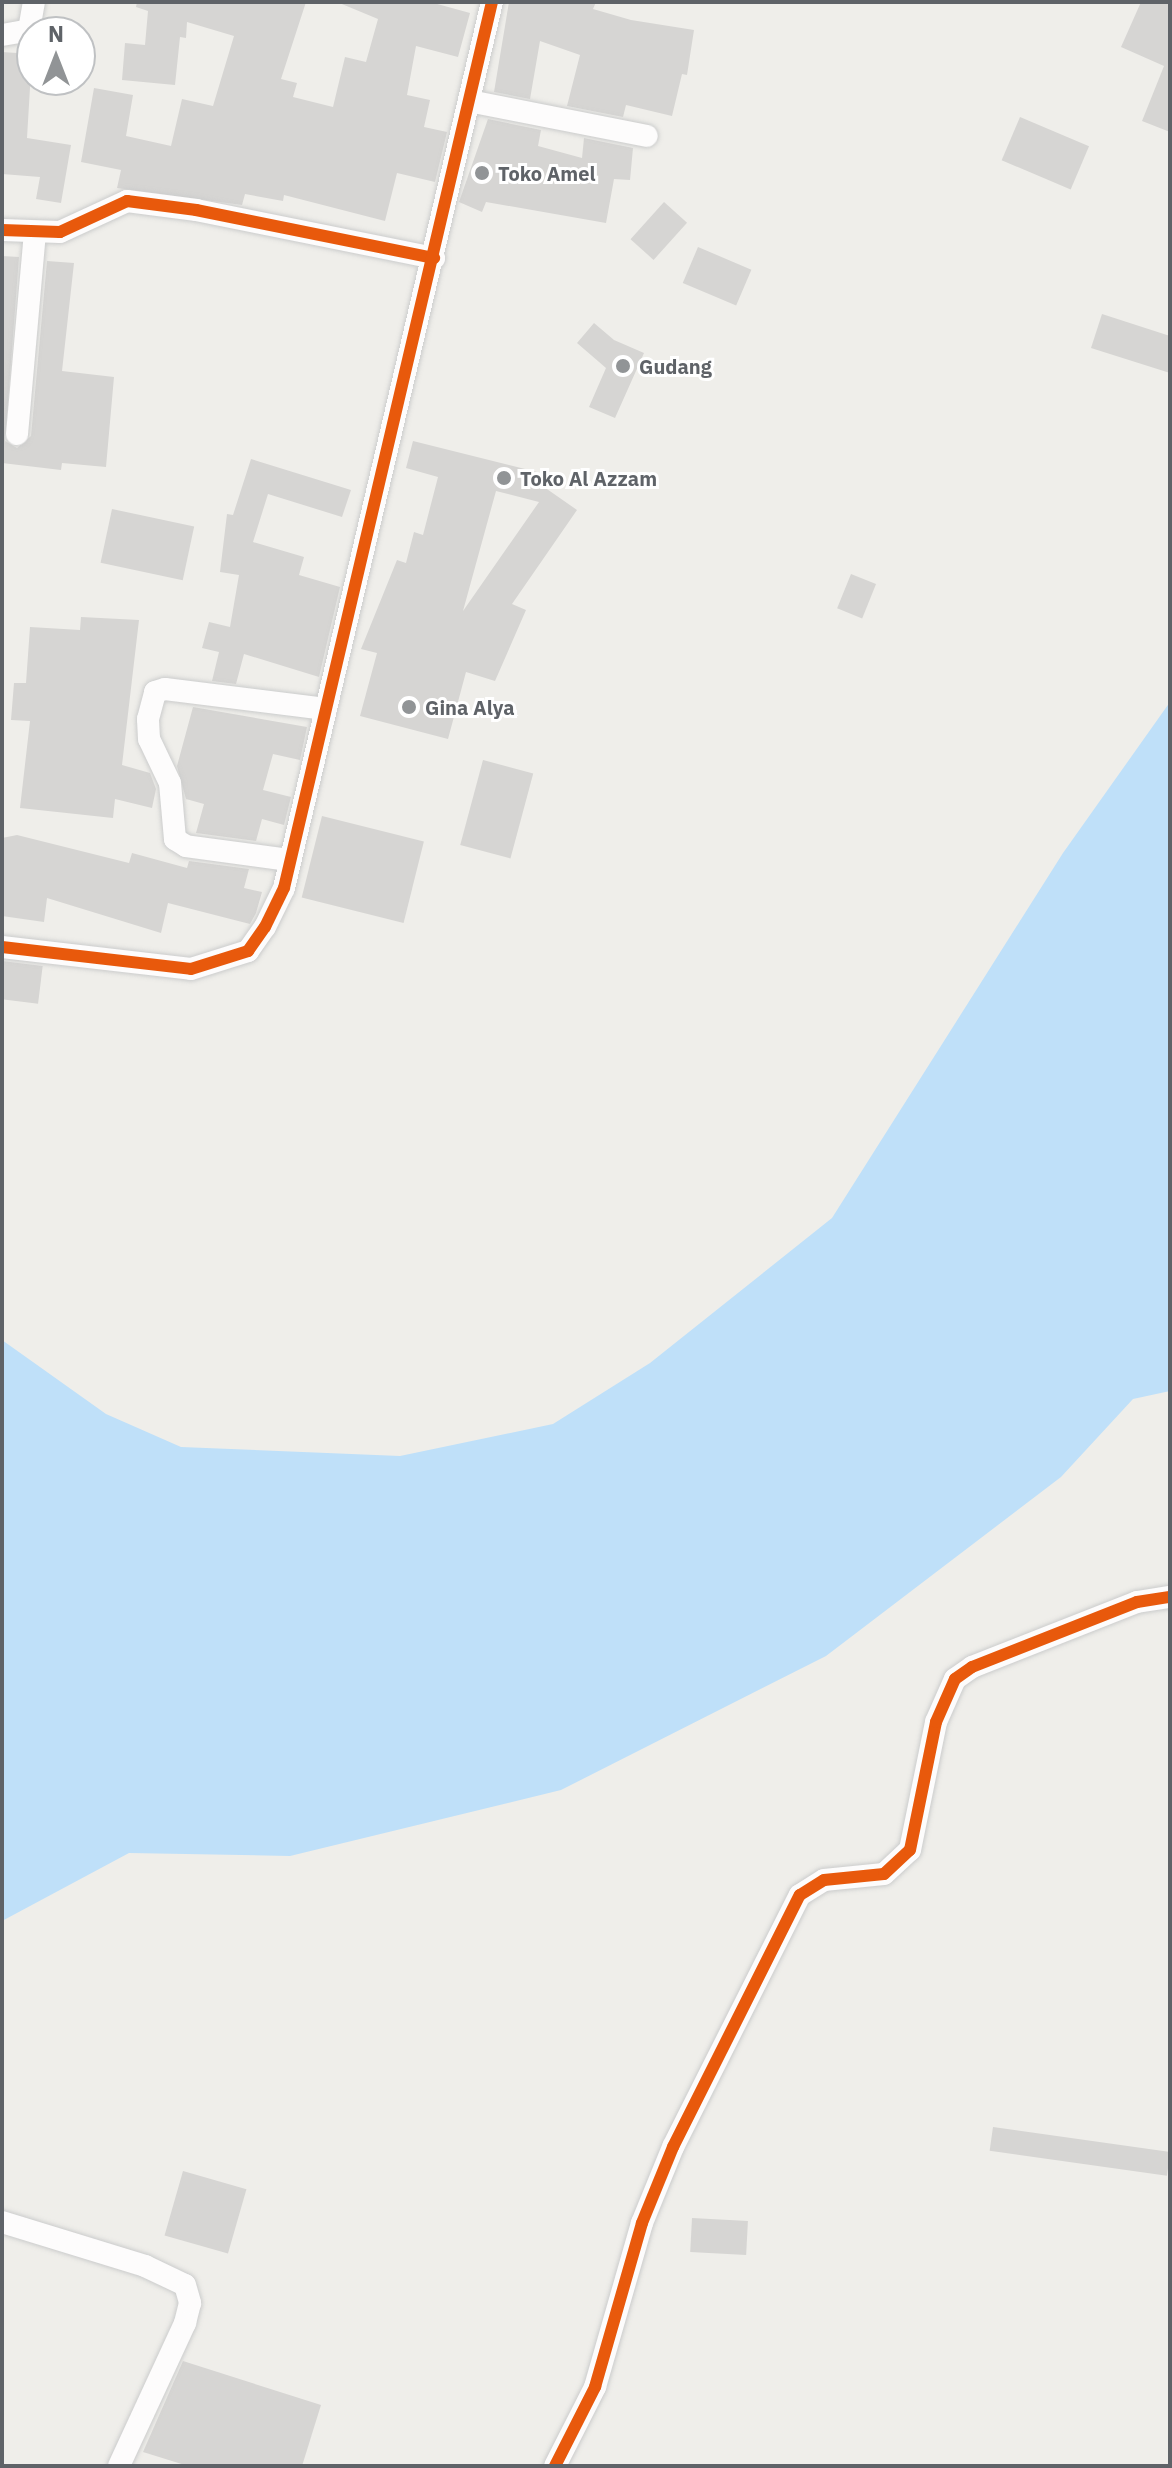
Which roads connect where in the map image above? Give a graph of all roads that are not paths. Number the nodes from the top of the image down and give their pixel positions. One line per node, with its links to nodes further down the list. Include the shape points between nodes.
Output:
1 (34, 2): 3 (street, via 29,30)
2 (492, 2): 4 (street)
3 (2, 35)
4 (469, 101): 5 (street); 8 (street)
5 (647, 136)
6 (2, 230): 7 (street)
7 (35, 234): 8 (street, via 77,228 106,207 127,201); 9 (street)
8 (434, 258): 10 (street)
9 (17, 434)
10 (326, 709): 11 (street); 11 (street, via 165,689 155,692 148,719 149,739 170,783 175,839 186,846)
11 (289, 860): 12 (street, via 284,888 265,927 248,951 228,960 174,970)
12 (2, 947)
13 (1170, 1597): 16 (street, via 1137,1602 972,1667 955,1679 936,1722 910,1850 884,1874 824,1880 800,1895 673,2147 642,2223 595,2387)
14 (2, 2222): 15 (street, via 145,2266 185,2285 190,2303 185,2323)
15 (119, 2466)
16 (555, 2466)

